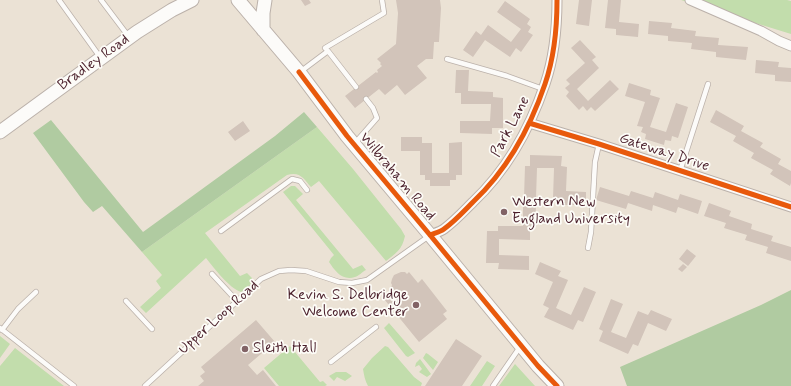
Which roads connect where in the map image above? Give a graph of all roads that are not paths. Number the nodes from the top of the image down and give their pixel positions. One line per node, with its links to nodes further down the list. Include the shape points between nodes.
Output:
1 (59, 0): 14 (lane)
2 (101, 0): 11 (lane)
3 (192, 0): 9 (main road, Bradley Road)
4 (238, 0): 10 (main road, Wilbraham Road)
5 (265, 0): 10 (main road)
6 (382, 0): 13 (lane, via 384,13 324,48)
7 (557, 0): 19 (street, Park Lane, via 553,46)
8 (690, 0): 12 (street)
9 (172, 5): 11 (main road, Bradley Road)
10 (263, 30): 16 (main road, Wilbraham Road)
11 (130, 37): 14 (main road, Bradley Road)
12 (791, 46)
13 (328, 51): 16 (lane); 18 (lane)
14 (101, 58): 22 (main road, Bradley Road)
15 (447, 59): 19 (lane)
16 (299, 72): 23 (main road, Wilbraham Road)
17 (708, 84): 25 (lane)
18 (356, 87)
19 (543, 89): 21 (street, Park Lane)
20 (366, 99): 23 (lane, via 377,118)
21 (528, 123): 24 (street, Gateway Drive); 29 (street, Park Lane, via 513,153 485,191 443,230)
22 (0, 132)
23 (354, 144): 29 (main road, Wilbraham Road)
24 (599, 144): 25 (street, Gateway Drive); 30 (lane, via 595,162)
25 (680, 171): 27 (street, Gateway Drive)
26 (307, 190): 28 (lane, via 300,181 292,179)
27 (791, 207)
28 (221, 231)
29 (430, 235): 33 (lane, Upper Loop Road, via 367,280 339,282 306,271 278,271 261,279); 38 (main road, Wilbraham Road)
30 (588, 248)
31 (212, 274): 33 (lane)
32 (36, 292): 36 (lane)
33 (237, 300): 41 (lane, Upper Loop Road)
34 (126, 301): 37 (lane)
35 (376, 327): 39 (lane)
36 (1, 329): 40 (lane)
37 (152, 329)
38 (521, 345): 42 (lane); 43 (main road, Wilbraham Road)
39 (331, 362)
40 (74, 386)
41 (145, 386)
42 (492, 386)
43 (557, 386)

